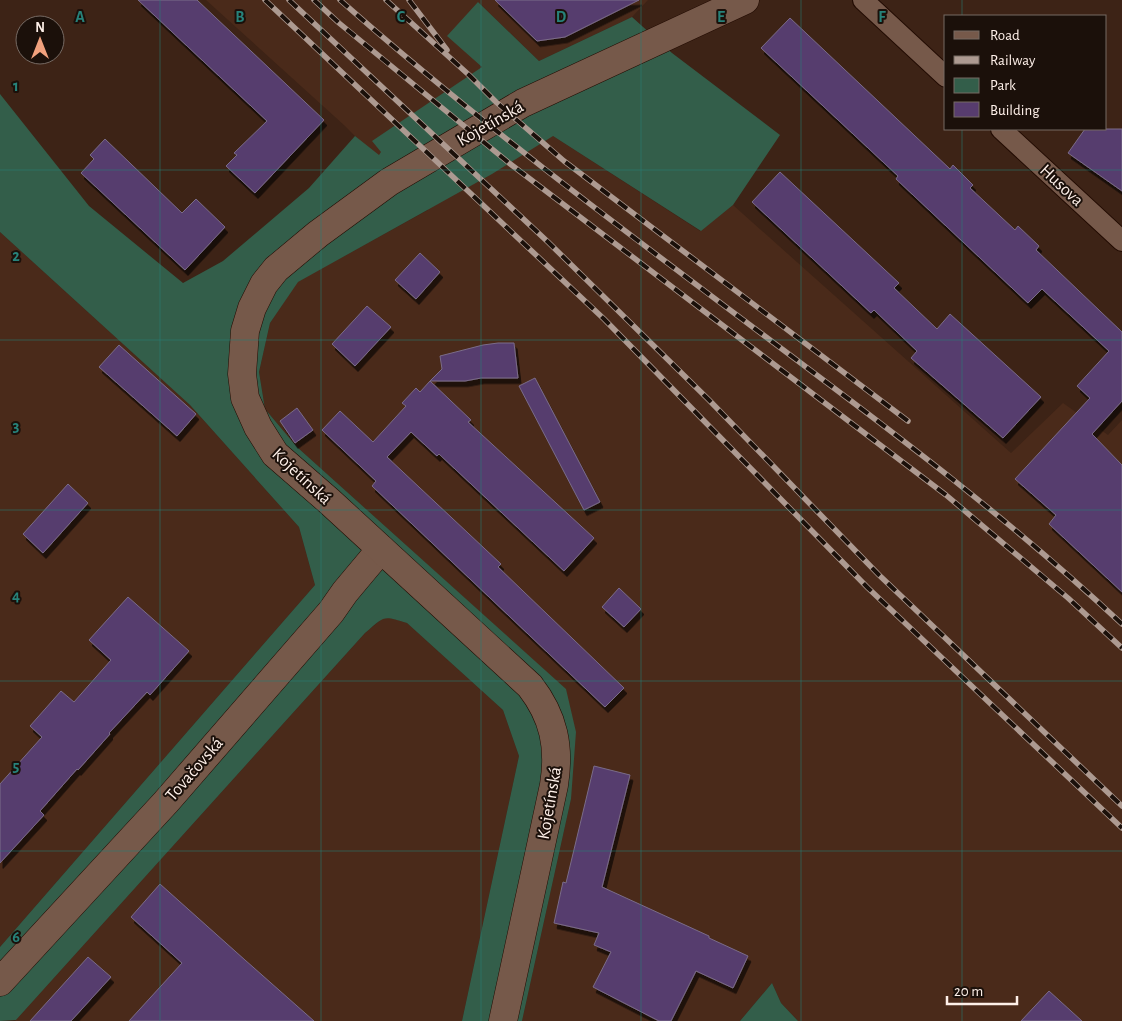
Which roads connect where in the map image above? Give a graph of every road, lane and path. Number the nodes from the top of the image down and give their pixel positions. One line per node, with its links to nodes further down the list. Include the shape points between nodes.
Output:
1 (745, 0): 6 (main road, Kojetínská, via 523,103 454,143 352,208 291,256 264,284 245,331 242,374 245,398 275,454)
2 (863, 0): 3 (street)
3 (944, 75)
4 (1002, 130): 5 (street, Husova)
5 (1122, 241)
6 (380, 549): 7 (main road, Tovačovská, via 331,612 166,802); 8 (main road, Kojetínská, via 530,686 551,721 557,757 554,785)
7 (0, 982)
8 (503, 1021)

